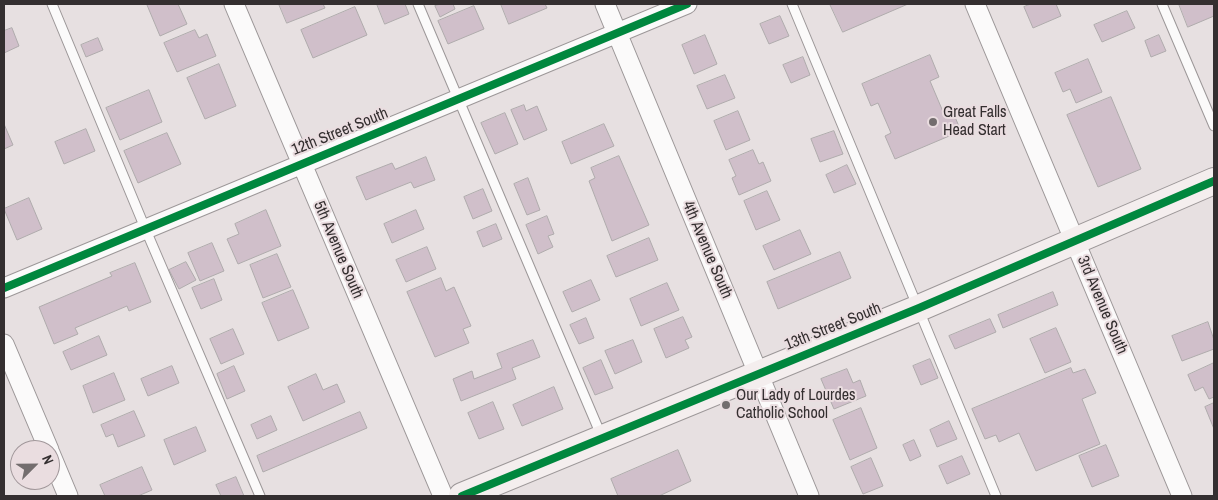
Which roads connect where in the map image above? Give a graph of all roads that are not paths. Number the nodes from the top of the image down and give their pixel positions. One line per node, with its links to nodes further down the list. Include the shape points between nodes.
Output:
1 (52, 4): 14 (lane)
2 (234, 4): 12 (street, 5th Avenue South)
3 (418, 4): 10 (lane)
4 (605, 4): 9 (street, 4th Avenue South)
5 (687, 4): 9 (street, 12th Street South)
6 (792, 4): 17 (lane)
7 (975, 4): 15 (street, 3rd Avenue South)
8 (1162, 4): 11 (lane)
9 (617, 34): 10 (street, 12th Street South); 19 (street, 4th Avenue South)
10 (459, 98): 12 (street, 12th Street South); 20 (lane)
11 (1214, 126)
12 (300, 163): 14 (street, 12th Street South); 25 (street, 5th Avenue South)
13 (1214, 181): 15 (street, 13th Street South)
14 (145, 228): 16 (street, 12th Street South); 24 (lane)
15 (1074, 240): 17 (street, 13th Street South); 29 (street, 3rd Avenue South)
16 (4, 288)
17 (919, 308): 19 (street, 13th Street South); 28 (lane)
18 (4, 344): 21 (street)
19 (758, 373): 20 (street, 13th Street South); 27 (street, 4th Avenue South)
20 (602, 438): 26 (street, 13th Street South)
21 (44, 440)
22 (60, 477): 23 (street)
23 (68, 496)
24 (260, 496)
25 (443, 496)
26 (462, 496)
27 (809, 496)
28 (996, 496)
29 (1182, 496)

